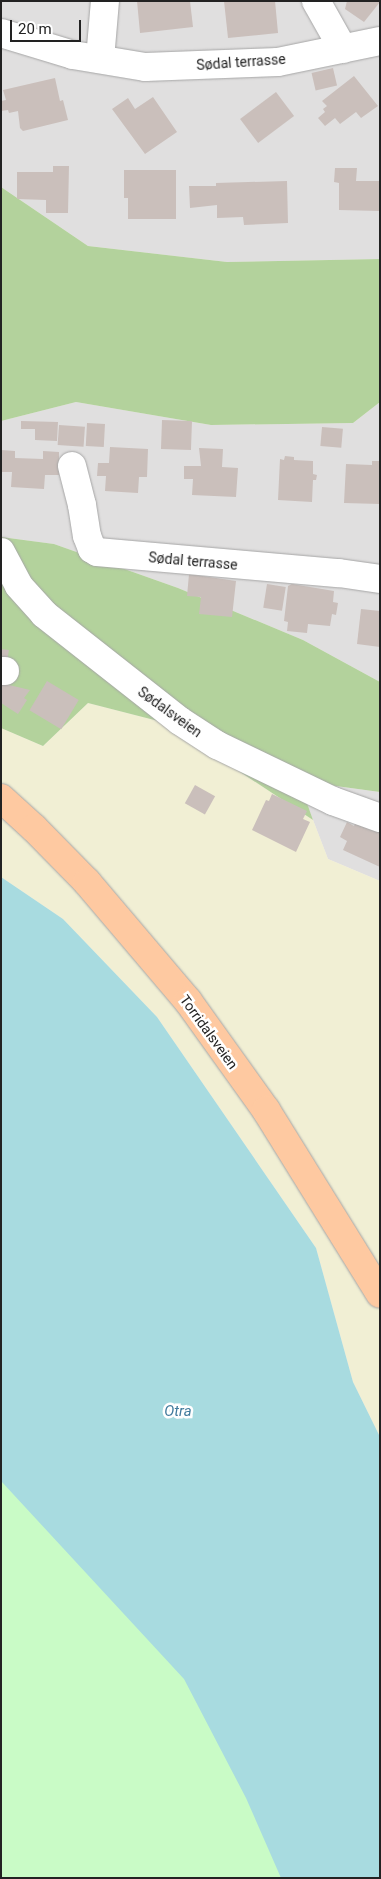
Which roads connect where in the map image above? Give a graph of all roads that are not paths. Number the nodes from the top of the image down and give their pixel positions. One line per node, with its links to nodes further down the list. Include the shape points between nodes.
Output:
1 (105, 1): 6 (street)
2 (316, 1): 5 (street)
3 (1, 34): 6 (street, Sødal terrasse, via 73,55)
4 (380, 41): 5 (street, Sødal terrasse)
5 (343, 49): 6 (street, Sødal terrasse, via 278,62 206,65 145,67)
6 (100, 59)
7 (72, 466): 9 (street, Sødal terrasse, via 86,536 97,552)
8 (1, 552): 11 (street, Sødalsveien, via 24,593 44,614 180,721 217,745 333,801)
9 (380, 579)
10 (1, 798): 12 (main road, Torridalsveien, via 87,882 188,1001 266,1110)
11 (380, 818)
12 (380, 1294)

